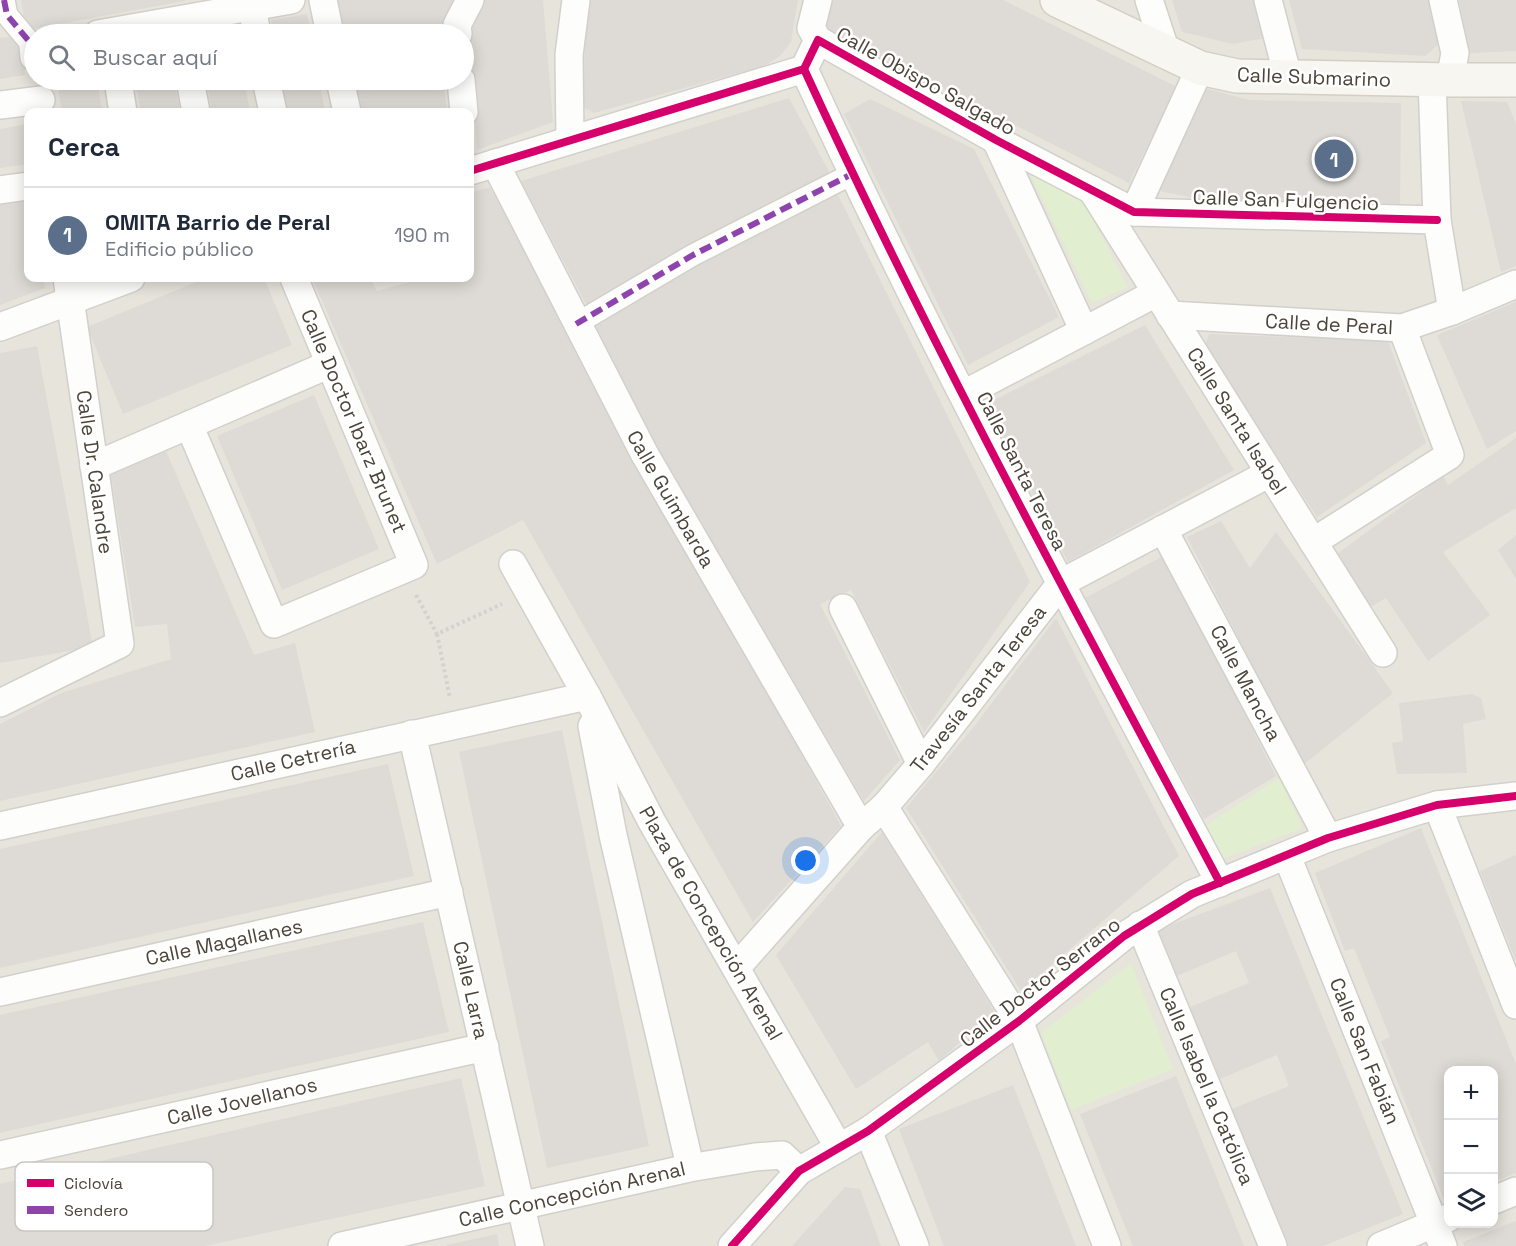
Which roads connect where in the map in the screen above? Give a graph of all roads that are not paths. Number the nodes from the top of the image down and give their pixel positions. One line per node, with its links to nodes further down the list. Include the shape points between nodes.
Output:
1 (4, 0): 16 (street, via 7,15)
2 (291, 0): 11 (street)
3 (323, 0): 14 (street)
4 (470, 0): 15 (street)
5 (576, 0): 36 (street, via 569,56)
6 (818, 0): 17 (street, via 811,28)
7 (1057, 0): 18 (main road, Calle Submarino)
8 (1149, 0): 18 (street)
9 (1268, 0): 21 (street)
10 (1443, 0): 22 (street, via 1455,53)
11 (252, 7): 12 (street); 13 (street)
12 (192, 24)
13 (255, 24)
14 (328, 24)
15 (458, 24)
16 (24, 37)
17 (818, 40): 20 (street, Calle Obispo Salgado); 37 (street, Calle Obispo Salgado)
18 (1166, 52): 19 (main road, Calle Submarino)
19 (1200, 68): 21 (main road, Calle Submarino, via 1237,76); 44 (street)
20 (804, 69): 36 (street); 40 (street, Calle Santa Teresa)
21 (1288, 77): 22 (main road, Calle Submarino)
22 (1441, 80): 23 (main road, Calle Submarino); 45 (street)
23 (1514, 85)
24 (120, 90): 31 (street)
25 (192, 90): 32 (street)
26 (268, 90): 33 (street)
27 (342, 90): 34 (street)
28 (462, 90): 35 (street)
29 (41, 97): 30 (street)
30 (0, 105)
31 (122, 108)
32 (195, 108)
33 (272, 108)
34 (346, 108)
35 (464, 108)
36 (570, 140): 38 (street)
37 (996, 140): 42 (street, Calle Obispo Salgado); 55 (street)
38 (495, 163): 39 (street); 52 (street, Calle Guimbarda)
39 (474, 170)
40 (852, 174): 52 (street, via 693,255); 57 (street, Calle Santa Teresa)
41 (24, 187): 43 (street)
42 (1092, 189): 44 (street, Calle Obispo Salgado); 50 (street, Calle Santa Isabel)
43 (0, 190)
44 (1134, 212): 45 (street, Calle San Fulgencio)
45 (1437, 220): 51 (street)
46 (108, 282): 49 (street)
47 (296, 282): 56 (street, Calle Doctor Ibarz Brunet)
48 (1516, 284): 51 (street, Calle de Peral)
49 (69, 289): 53 (street); 59 (street, Calle Dr. Calandre)
50 (1163, 304): 54 (street, Calle de Peral); 55 (street); 60 (street, Calle Santa Isabel)
51 (1452, 311): 54 (street, Calle de Peral)
52 (576, 324): 75 (street, Calle Guimbarda, via 644,453)
53 (0, 327)
54 (1402, 328): 62 (street, via 1450,455)
55 (1084, 331): 57 (street)
56 (330, 364): 58 (street); 58 (street, Calle Doctor Ibarz Brunet, via 414,565 274,624)
57 (963, 394): 64 (street, Calle Santa Teresa)
58 (189, 425): 59 (street)
59 (94, 466): 68 (street, Calle Dr. Calandre, via 120,644)
60 (1270, 473): 61 (street, Travesía Santa Teresa); 62 (street, Calle Santa Isabel)
61 (1163, 528): 64 (street, Travesía Santa Teresa); 76 (street, Calle Mancha)
62 (1313, 542): 66 (street, Calle Santa Isabel)
63 (513, 564): 67 (street, Plaza de Concepción Arenal)
64 (1061, 584): 70 (street, Travesía Santa Teresa); 78 (street, Calle Santa Teresa)
65 (843, 608): 70 (street)
66 (1383, 653)
67 (587, 696): 69 (street, Calle Cetrería); 81 (street, Plaza de Concepción Arenal, via 652,822); 89 (street, Plaza de Concepción Arenal, via 613,835)
68 (0, 703)
69 (412, 734): 74 (street, Calle Cetrería); 79 (street, Calle Larra)
70 (921, 764): 73 (street, Travesía Santa Teresa)
71 (1516, 795): 72 (street, Calle Doctor Serrano)
72 (1437, 805): 76 (street, Calle Doctor Serrano); 83 (street)
73 (884, 807): 75 (street, Travesía Santa Teresa); 84 (street)
74 (0, 826)
75 (861, 827): 81 (street, Travesía Santa Teresa)
76 (1328, 838): 77 (street, Calle Doctor Serrano)
77 (1287, 856): 78 (street, Calle Doctor Serrano); 94 (street, Calle San Fabián)
78 (1220, 883): 80 (street, Calle Doctor Serrano, via 1192,894)
79 (449, 892): 82 (street, Calle Magallanes); 85 (street, Calle Larra)
80 (1140, 925): 84 (street, Calle Doctor Serrano); 100 (street, Calle Isabel la Católica)
81 (736, 968): 87 (street, Plaza de Concepción Arenal)
82 (0, 992)
83 (1516, 1005)
84 (1019, 1022): 86 (street, Calle Doctor Serrano); 99 (street)
85 (485, 1047): 88 (street, Calle Jovellanos); 93 (street, Calle Larra)
86 (868, 1131): 87 (street, Calle Doctor Serrano); 98 (street)
87 (839, 1148): 90 (street, Calle Doctor Serrano)
88 (0, 1155)
89 (688, 1168): 90 (street, Calle Concepción Arenal, via 782,1155); 93 (street, Calle Concepción Arenal)
90 (799, 1171): 97 (street, Calle Doctor Serrano)
91 (1516, 1191): 92 (street)
92 (1498, 1198)
93 (521, 1205): 95 (street, Calle Concepción Arenal); 96 (street, Calle Larra)
94 (1442, 1230): 101 (street)
95 (342, 1246)
96 (530, 1246)
97 (732, 1246)
98 (915, 1246)
99 (1107, 1246)
100 (1273, 1246)
101 (1381, 1246)

